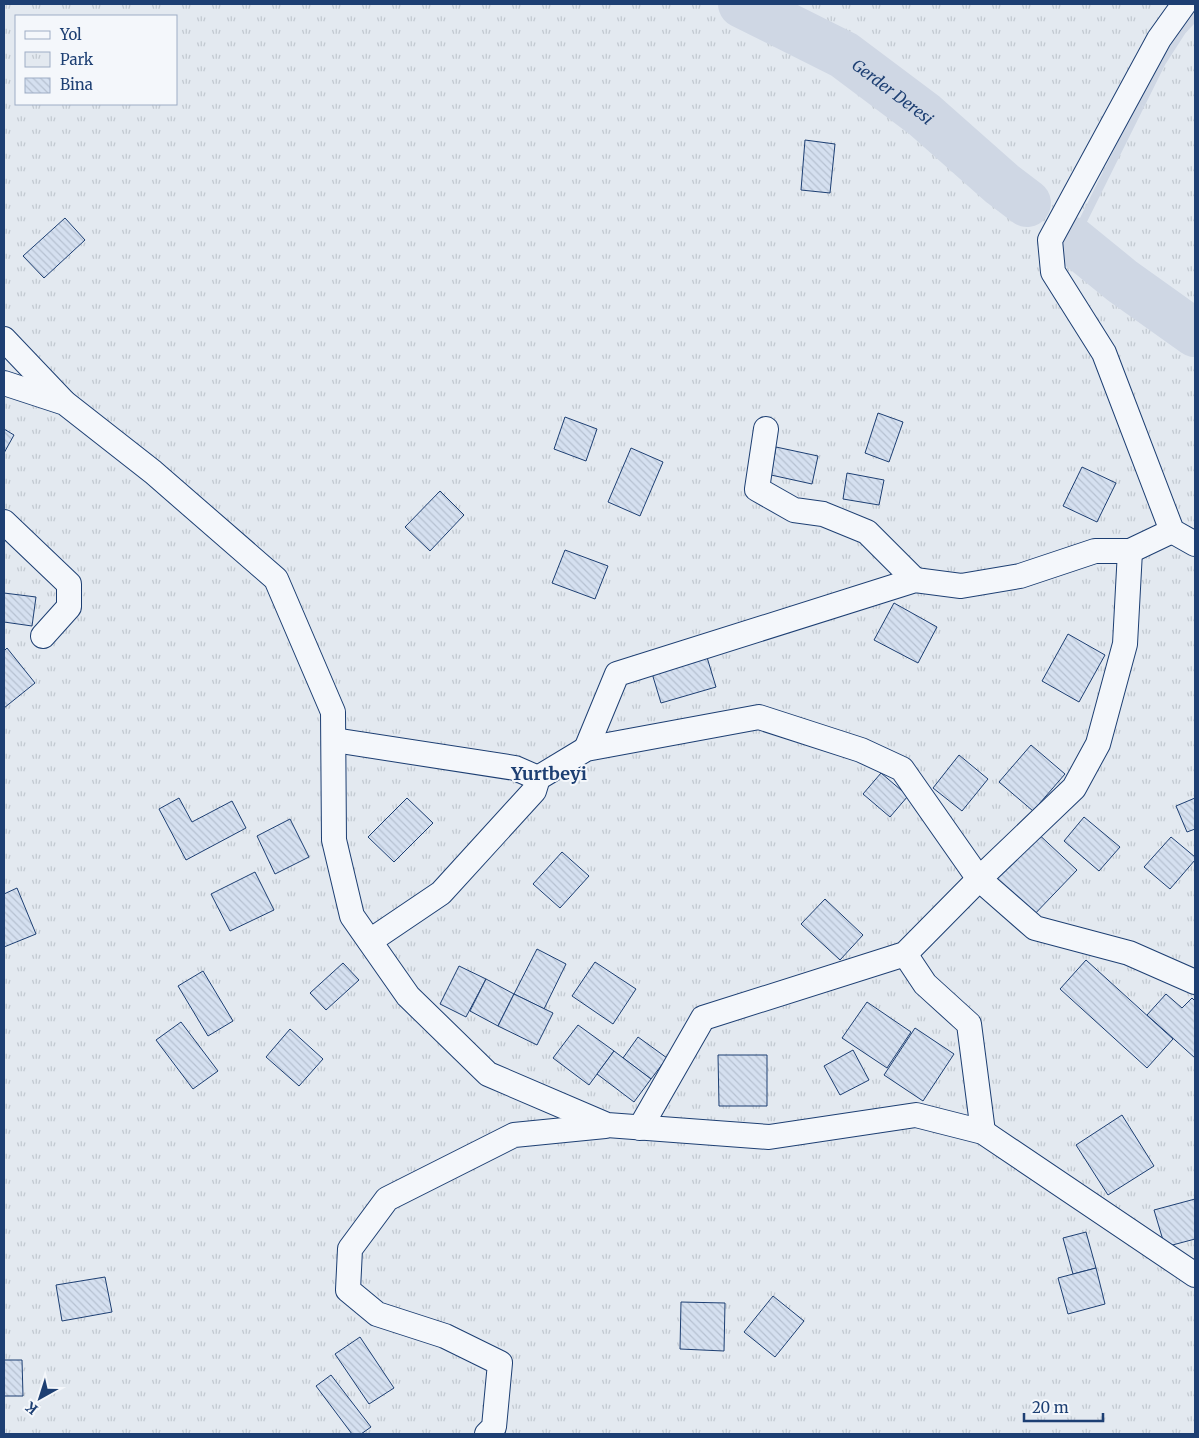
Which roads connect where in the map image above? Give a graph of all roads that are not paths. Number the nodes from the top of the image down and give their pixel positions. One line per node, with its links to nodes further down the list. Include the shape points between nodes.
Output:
1 (1184, 4): 7 (street, via 1159,39 1050,240 1052,272 1104,353)
2 (4, 339): 4 (street)
3 (4, 383): 4 (street)
4 (65, 403): 12 (street, via 153,472 276,579 334,712)
5 (766, 429): 10 (street, via 757,489 794,510 823,514 868,532)
6 (4, 522): 11 (street, via 69,584 69,607)
7 (1172, 532): 8 (street); 9 (street)
8 (1195, 544)
9 (1130, 551): 10 (street, via 1095,551 1020,576 961,586); 15 (street, via 1125,644 1098,744 1074,788)
10 (915, 580): 13 (street, via 617,674)
11 (43, 636)
12 (334, 740): 14 (street, via 515,768); 16 (street, via 334,840 352,916)
13 (586, 749): 14 (street); 15 (street, via 759,717 861,750 902,769)
14 (538, 778): 16 (street, via 534,790 442,893)
15 (979, 879): 17 (street); 18 (street, via 1035,928 1130,954)
16 (370, 941): 19 (street, via 408,996 488,1074)
17 (905, 954): 20 (street, via 703,1018); 21 (street, via 925,984 969,1024)
18 (1195, 982)
19 (607, 1125): 20 (street); 23 (street, via 514,1135 387,1199 350,1249 348,1290 377,1314 444,1336 500,1363 494,1427)
20 (640, 1128): 21 (street, via 769,1137 916,1115)
21 (983, 1132): 22 (street)
22 (1195, 1275)
23 (487, 1434)

